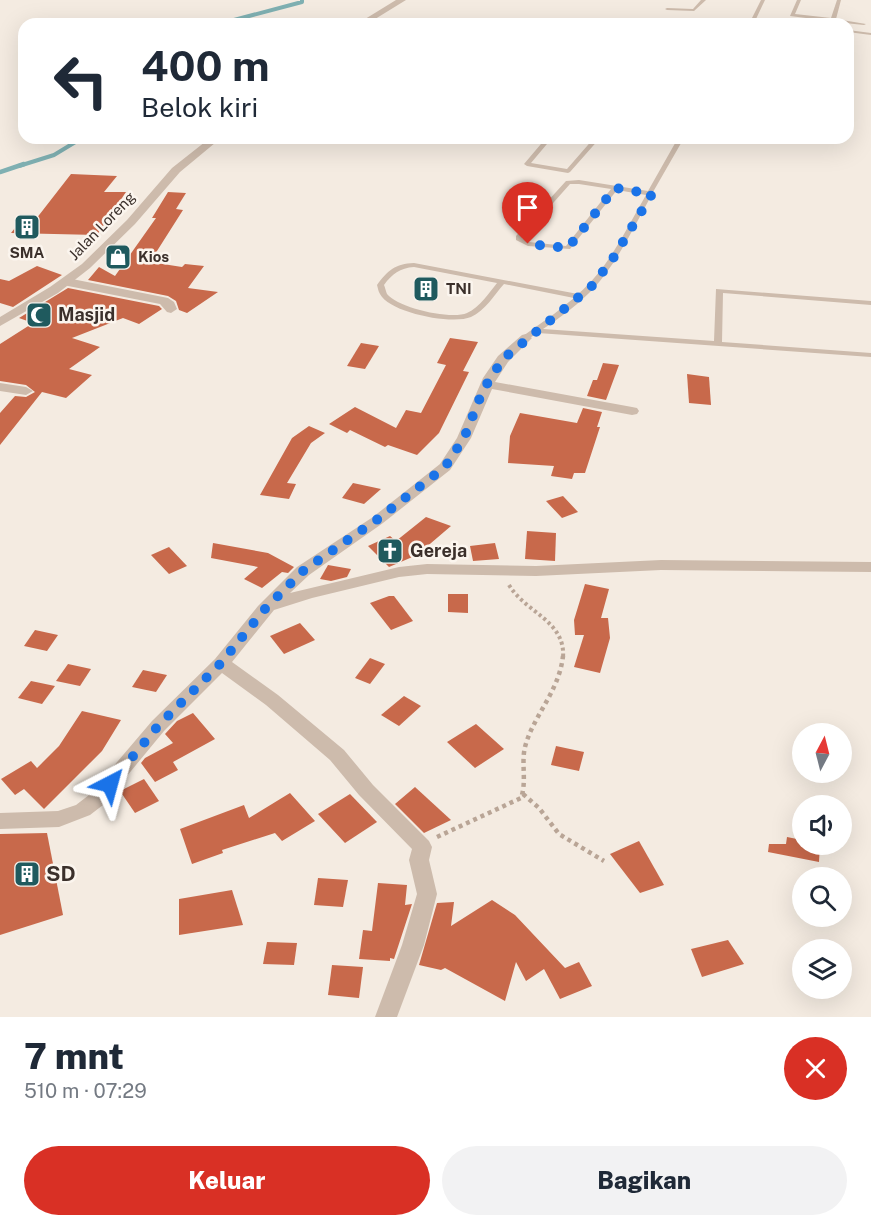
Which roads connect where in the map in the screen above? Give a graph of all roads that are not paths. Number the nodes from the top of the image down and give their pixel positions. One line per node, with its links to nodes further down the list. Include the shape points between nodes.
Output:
1 (402, 0): 7 (street)
2 (674, 0): 3 (lane, via 666,11 698,9)
3 (704, 0)
4 (763, 0): 8 (lane)
5 (799, 0): 9 (lane, via 792,15)
6 (839, 0): 10 (lane)
7 (371, 18)
8 (754, 18)
9 (809, 18)
10 (833, 18)
11 (854, 23): 12 (lane)
12 (864, 24)
13 (854, 32): 14 (lane)
14 (871, 34)
15 (208, 144): 21 (street, Jalan Loreng, via 176,170 125,229)
16 (544, 144): 17 (lane, via 527,164 568,171)
17 (592, 144)
18 (678, 144): 20 (lane)
19 (615, 188): 19 (lane, via 568,248 528,244 518,239 565,183); 20 (lane)
20 (652, 194): 23 (lane, via 612,260)
21 (67, 282): 25 (street, via 164,301); 26 (street, Jalan Loreng)
22 (501, 283): 22 (lane, via 406,265 382,280 381,287 385,297 396,305 459,317 474,312); 23 (lane)
23 (579, 297): 27 (lane)
24 (871, 303): 28 (lane, via 719,291)
25 (171, 309)
26 (0, 322)
27 (532, 334): 28 (lane); 30 (street, via 503,359)
28 (718, 343): 29 (lane)
29 (871, 355)
30 (487, 384): 33 (street); 35 (street, via 464,438 445,467 303,571)
31 (0, 387): 32 (street)
32 (26, 391)
33 (632, 411)
34 (871, 567): 35 (street, via 427,569 300,595)
35 (264, 610): 36 (street)
36 (221, 663): 37 (street, via 83,810 49,821); 38 (street, via 337,755 422,847 419,860 427,894)
37 (0, 821)
38 (386, 1017)

